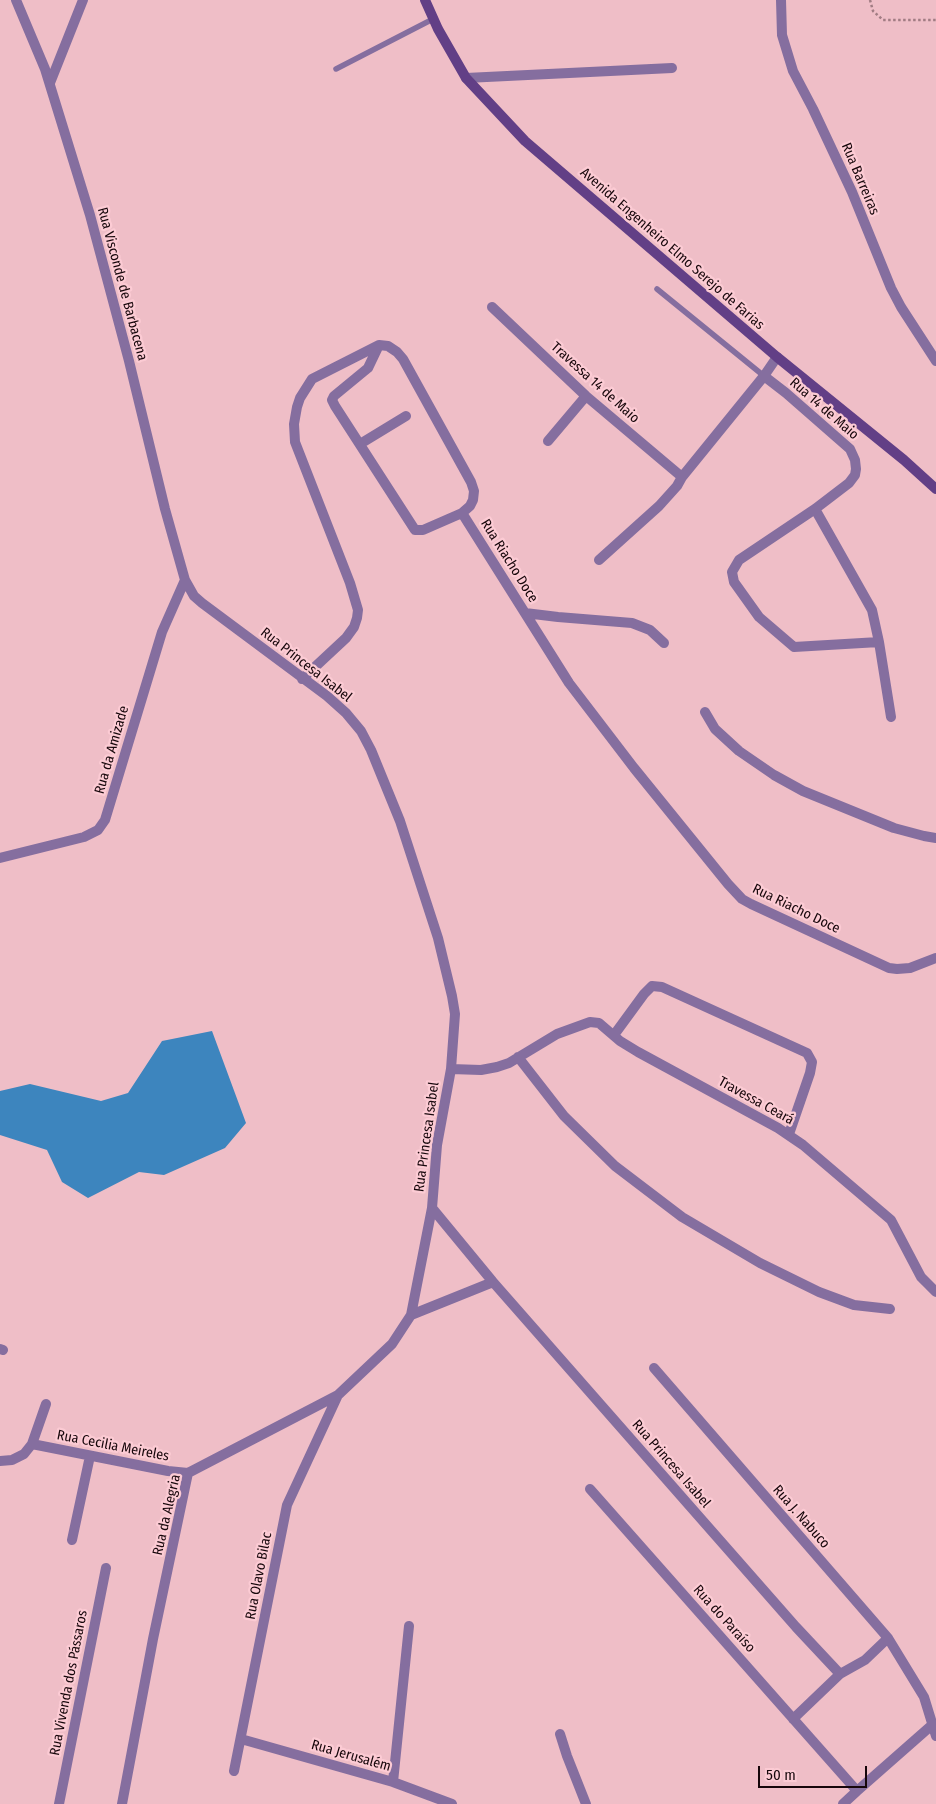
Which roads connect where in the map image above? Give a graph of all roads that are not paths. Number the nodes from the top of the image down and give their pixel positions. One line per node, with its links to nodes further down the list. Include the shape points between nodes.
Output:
1 (16, 0): 9 (street, Rua Visconde de Barbacena)
2 (83, 0): 9 (street)
3 (425, 0): 5 (main road, Avenida Engenheiro Elmo Serejo de Farias)
4 (781, 0): 14 (street, Rua Barreiras, via 782,34 793,71 852,192 891,288)
5 (433, 19): 7 (lane); 8 (main road, Avenida Engenheiro Elmo Serejo de Farias)
6 (672, 68): 8 (street)
7 (336, 69)
8 (466, 78): 13 (main road, Avenida Engenheiro Elmo Serejo de Farias, via 525,141)
9 (50, 84): 25 (street, Rua Visconde de Barbacena, via 107,277)
10 (658, 290): 15 (lane)
11 (492, 307): 16 (street, Travessa 14 de Maio)
12 (378, 345): 19 (street, via 368,368 332,400); 23 (street, Rua Riacho Doce, via 388,346 403,360 466,471 474,491 470,506); 29 (street, via 312,379 297,407 295,442 358,610 354,626 346,638)
13 (777, 357): 15 (street); 21 (main road, Avenida Engenheiro Elmo Serejo de Farias)
14 (936, 361)
15 (764, 376): 20 (street); 22 (street, Rua 14 de Maio, via 845,443 855,460 855,475 850,483)
16 (586, 396): 18 (street); 20 (street, Travessa 14 de Maio)
17 (406, 416): 19 (street)
18 (548, 440)
19 (360, 444): 23 (street, via 415,530 423,530)
20 (682, 477): 24 (street, via 658,506)
21 (936, 489)
22 (815, 509): 28 (street, via 867,599); 28 (street, Rua 14 de Maio, via 739,560 732,572 734,582 759,617 794,647)
23 (462, 513): 26 (street, Rua Riacho Doce)
24 (599, 560)
25 (185, 580): 29 (street, Rua Princesa Isabel, via 202,603); 33 (street, Rua da Amizade, via 162,632 105,820 98,830 84,837)
26 (525, 613): 27 (street, via 632,622 650,630); 34 (street, Rua Riacho Doce, via 569,683 712,866 742,899 888,968 910,968)
27 (664, 642)
28 (879, 642): 31 (street)
29 (302, 679): 37 (street, Rua Princesa Isabel, via 346,712 361,731 400,821 438,938 452,996 455,1014)
30 (705, 712): 32 (street, via 715,729 739,751 803,791 894,828)
31 (891, 717)
32 (936, 838)
33 (0, 858)
34 (936, 958)
35 (614, 1036): 36 (street, Travessa Ceará, via 599,1023 590,1022 557,1034); 38 (street, Travessa Ceará); 38 (street, via 652,986 662,987 807,1053 812,1062 810,1073)
36 (518, 1057): 37 (street, Travessa Ceará, via 481,1070); 42 (street, via 564,1116 602,1154 682,1217 760,1263 818,1292 854,1305)
37 (451, 1069): 39 (street, Rua Princesa Isabel, via 438,1144)
38 (788, 1134): 41 (street, Travessa Ceará, via 891,1220 920,1277)
39 (432, 1208): 40 (street, Rua Princesa Isabel); 43 (street, Rua da Alegria)
40 (493, 1282): 43 (street); 56 (street, Rua Princesa Isabel)
41 (936, 1292)
42 (890, 1309)
43 (411, 1316): 45 (street, Rua da Alegria, via 392,1344)
44 (654, 1368): 55 (street, Rua J. Nabuco)
45 (338, 1395): 50 (street, Rua da Alegria); 61 (street, Rua Olavo Bilac, via 287,1505)
46 (46, 1404): 47 (street, Rua Cecilia Meireles)
47 (32, 1444): 48 (street, Rua Cecilia Meireles); 49 (street, via 24,1454)
48 (90, 1456): 50 (street, Rua Cecilia Meireles); 52 (street)
49 (0, 1461)
50 (188, 1473): 66 (street, Rua da Alegria)
51 (590, 1490): 57 (street, Rua do Paraíso)
52 (72, 1540)
53 (106, 1568): 65 (street, Rua Vivenda dos Pássaros)
54 (409, 1626): 63 (street)
55 (888, 1638): 56 (street, via 865,1660); 58 (street, Rua J. Nabuco, via 924,1697)
56 (840, 1674): 57 (street)
57 (794, 1719): 64 (street, Rua do Paraíso)
58 (932, 1724): 60 (street, Rua J. Nabuco); 64 (street)
59 (560, 1734): 68 (street)
60 (936, 1736)
61 (241, 1739): 62 (street, Rua Olavo Bilac); 63 (street, Rua Jerusalém)
62 (234, 1771)
63 (393, 1782): 67 (street, Rua Jerusalém)
64 (857, 1791): 69 (street)
65 (59, 1804)
66 (122, 1804)
67 (452, 1804)
68 (586, 1804)
69 (843, 1804)

